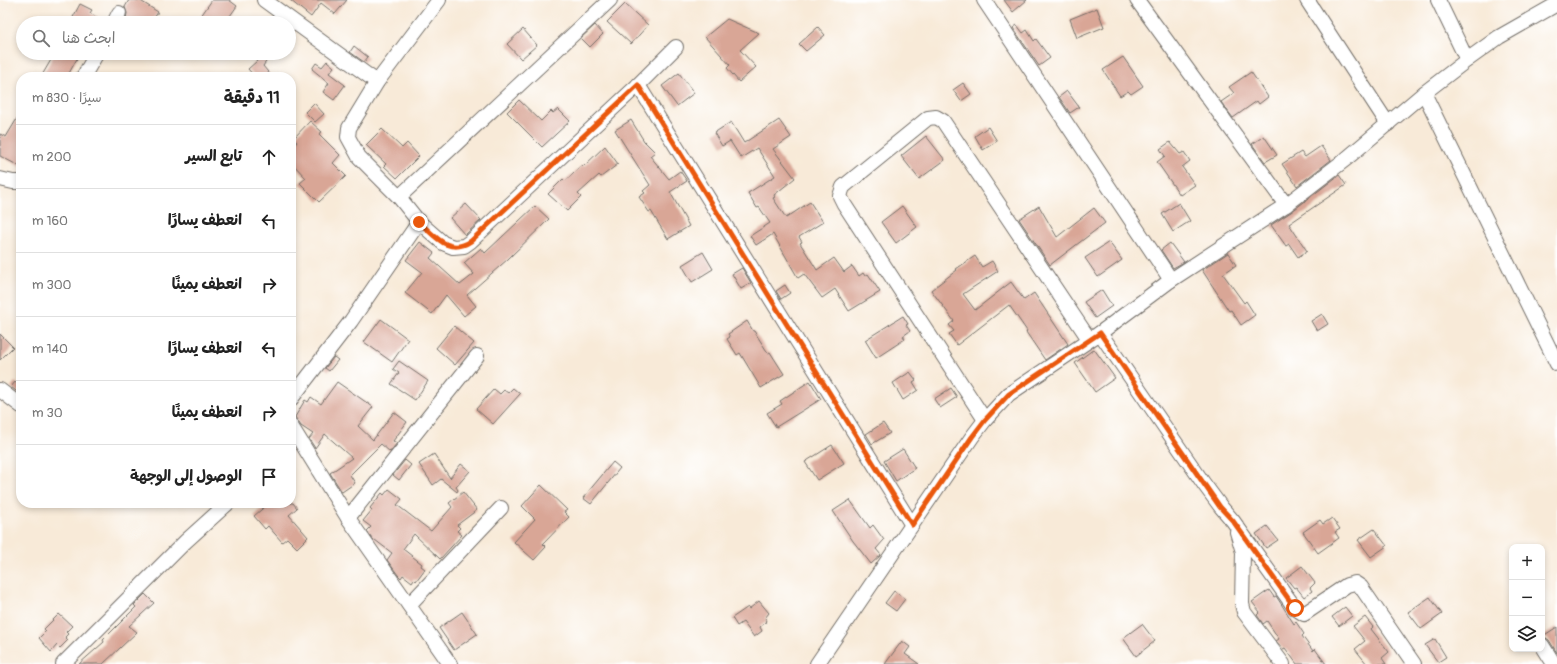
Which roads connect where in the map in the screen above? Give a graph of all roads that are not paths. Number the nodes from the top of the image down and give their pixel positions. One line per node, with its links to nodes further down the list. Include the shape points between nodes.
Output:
1 (264, 0): 9 (street)
2 (439, 0): 15 (street)
3 (610, 0): 21 (street)
4 (984, 0): 24 (street)
5 (1137, 0): 22 (street)
6 (1307, 0): 18 (street)
7 (1438, 0): 13 (street)
8 (1557, 4): 13 (street, via 1499,37)
9 (286, 16)
10 (296, 23): 15 (street)
11 (676, 47): 16 (street)
12 (93, 60): 14 (street)
13 (1467, 60): 17 (street)
14 (86, 72)
15 (377, 82): 21 (street, via 349,128 348,137 359,157)
16 (638, 85): 23 (street, via 464,246 453,247 443,243); 37 (street)
17 (1424, 93): 18 (street); 27 (street)
18 (1388, 124): 22 (street)
19 (0, 179): 20 (street)
20 (16, 182)
21 (399, 197): 23 (street)
22 (1286, 205): 24 (street)
23 (419, 222): 29 (street, via 351,321)
24 (1171, 280): 25 (street)
25 (1095, 336): 31 (street, via 1009,394); 31 (street, via 943,121 936,116 928,118 843,188 840,196); 36 (street, via 1220,507)
26 (477, 356): 35 (street)
27 (1557, 364)
28 (0, 390): 30 (street)
29 (296, 392)
30 (16, 402)
31 (985, 420): 37 (street)
32 (296, 443): 35 (street)
33 (222, 508): 40 (street)
34 (501, 508): 38 (street)
35 (348, 518): 38 (street)
36 (1233, 521): 43 (street, via 1243,552 1244,612); 44 (street, via 1295,608 1304,614 1354,583 1361,587)
37 (912, 525): 42 (street)
38 (409, 605): 41 (street)
39 (1545, 650): 45 (street)
40 (63, 664)
41 (450, 664)
42 (817, 664)
43 (1283, 664)
44 (1414, 664)
45 (1554, 664)

